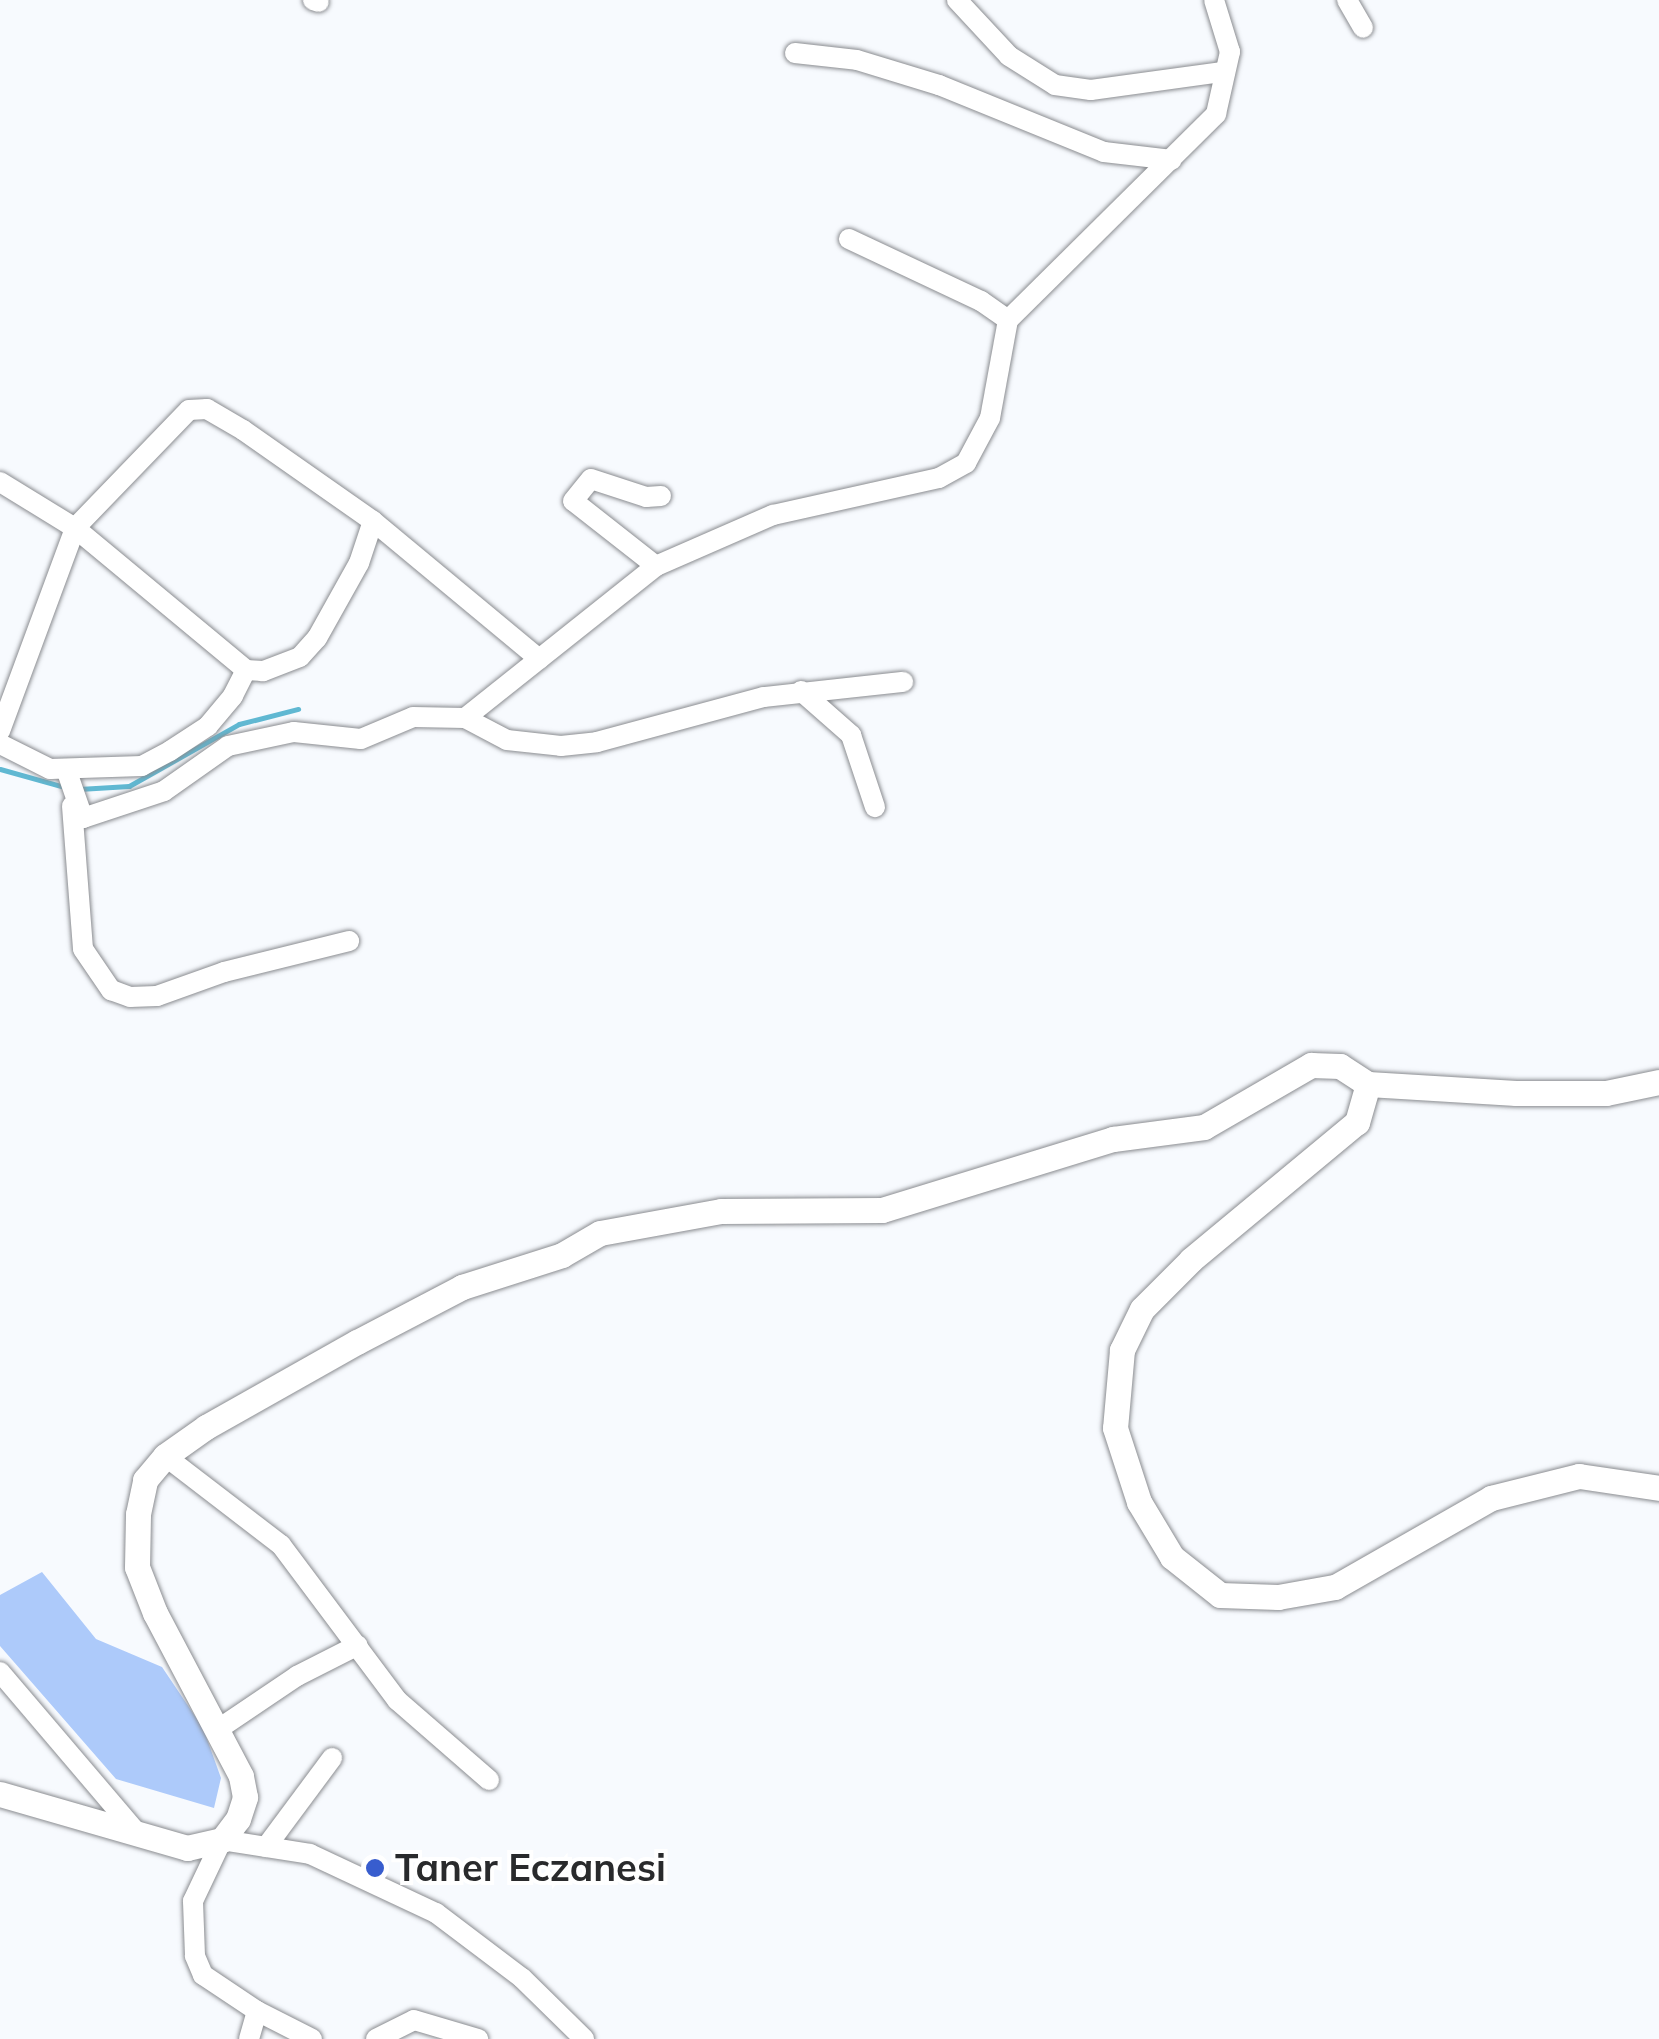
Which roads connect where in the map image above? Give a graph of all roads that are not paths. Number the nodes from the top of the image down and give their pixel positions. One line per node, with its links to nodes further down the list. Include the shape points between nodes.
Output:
1 (957, 0): 6 (street, via 1009,56 1055,85 1091,90)
2 (1214, 0): 6 (street, via 1230,52)
3 (1347, 0): 4 (street)
4 (1363, 28)
5 (795, 52): 7 (street, via 857,60 939,85 1104,152)
6 (1223, 72): 7 (street, via 1216,114)
7 (1172, 160): 9 (street)
8 (849, 239): 9 (street)
9 (1008, 320): 14 (street, via 990,418 966,463 938,478 774,515)
10 (0, 482): 13 (street)
11 (661, 496): 14 (street, via 591,479 573,501)
12 (373, 522): 13 (street, via 243,430 198,408 180,417); 15 (street); 16 (street, via 359,563 317,638 300,657 264,671)
13 (75, 528): 16 (street); 20 (street)
14 (656, 566): 15 (street)
15 (539, 659): 19 (street)
16 (246, 670): 22 (street, via 208,726 170,751 142,766)
17 (903, 682): 18 (street)
18 (801, 691): 19 (street, via 561,746 507,740); 23 (street, via 851,735)
19 (465, 718): 22 (street, via 413,717 362,739 294,732 228,746 164,791 83,818)
20 (0, 731)
21 (0, 744): 22 (street)
22 (68, 779): 24 (street, via 82,949 111,990 157,996)
23 (875, 807)
24 (349, 941)
25 (1659, 1082): 26 (street, via 1606,1093)
26 (1368, 1084): 27 (street, via 1340,1066 1311,1066 1204,1127 1113,1140 882,1210 721,1211 600,1233 374,1332); 28 (street, via 1357,1122 1191,1260 1142,1308 1122,1350 1115,1428 1139,1502 1172,1557 1220,1595 1278,1597 1335,1586 1491,1498 1578,1476)
27 (165, 1456): 29 (street, via 281,1545); 31 (street, via 145,1480 137,1567)
28 (1659, 1488)
29 (358, 1645): 31 (street); 33 (street, via 398,1700)
30 (0, 1672): 35 (street)
31 (217, 1730): 36 (street, via 245,1797)
32 (332, 1758): 37 (street)
33 (490, 1780)
34 (0, 1794): 35 (street)
35 (136, 1832): 36 (street, via 186,1848)
36 (222, 1840): 37 (street); 38 (street, via 193,1901 195,1956 203,1975)
37 (266, 1847): 43 (street, via 310,1854 436,1913 522,1978)
38 (257, 2010): 39 (street); 40 (street)
39 (249, 2039)
40 (312, 2039)
41 (376, 2039): 42 (street, via 414,2020)
42 (478, 2039)
43 (584, 2039)

